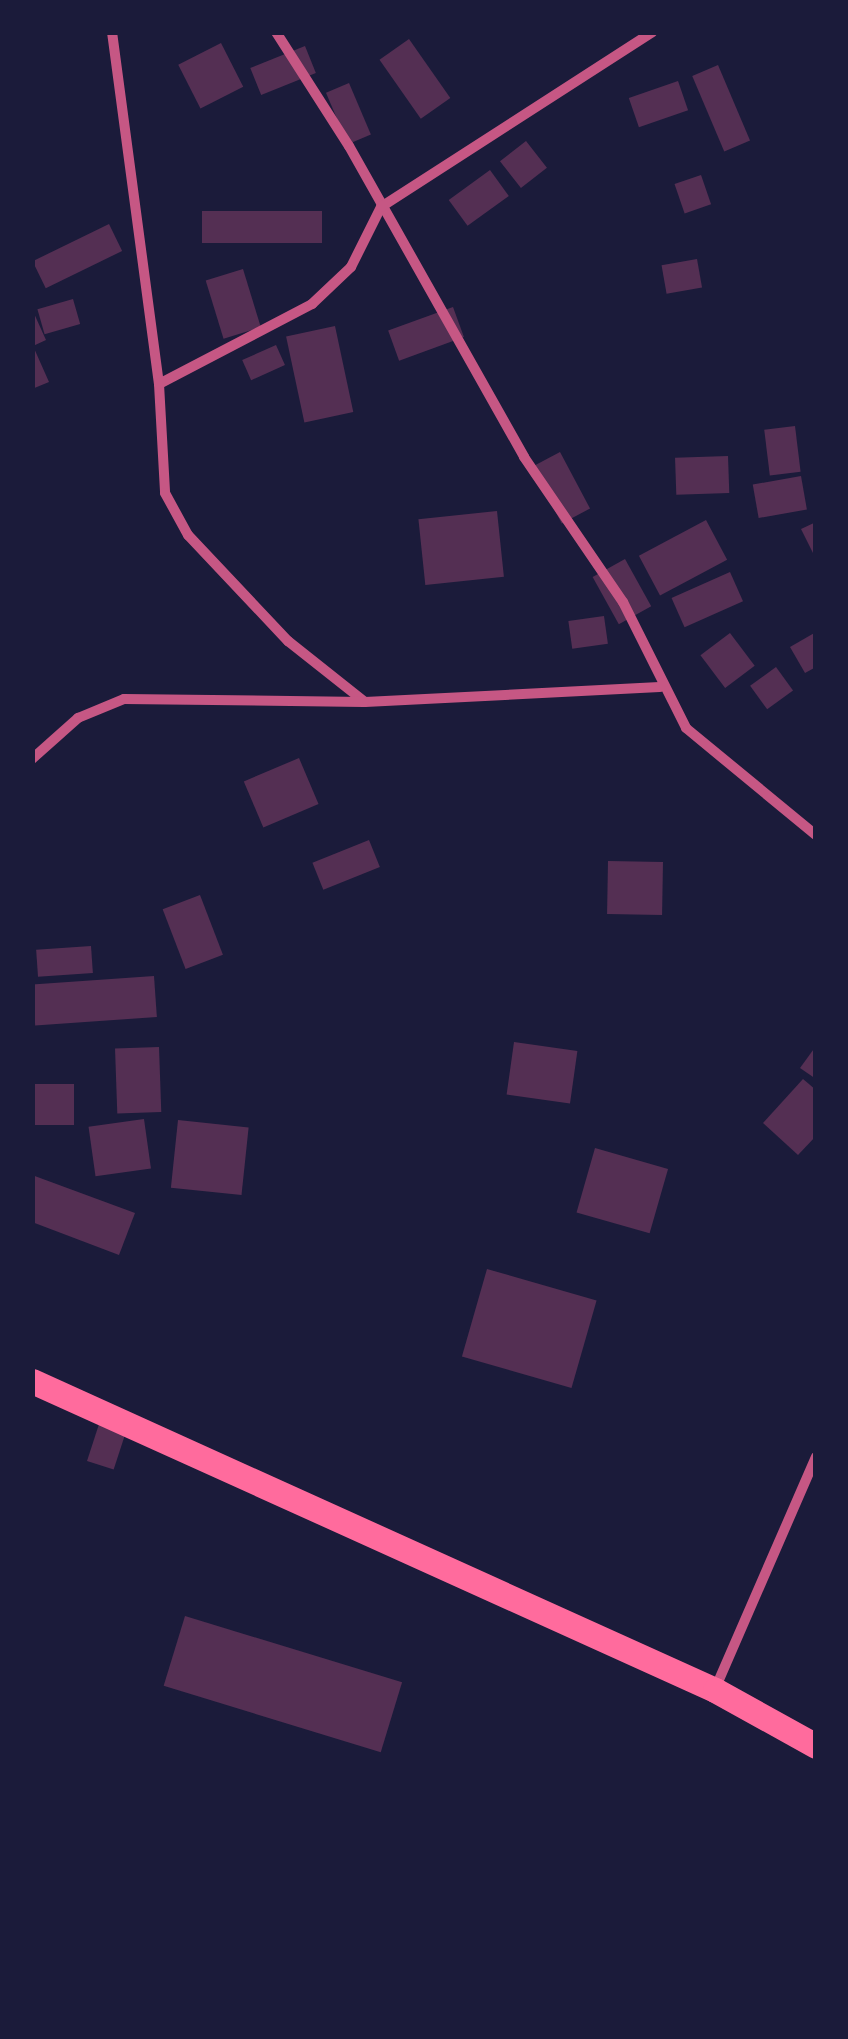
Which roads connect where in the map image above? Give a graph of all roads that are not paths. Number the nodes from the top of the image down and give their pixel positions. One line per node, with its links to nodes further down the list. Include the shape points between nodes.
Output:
1 (112, 32): 5 (street)
2 (276, 32): 4 (street)
3 (652, 32): 4 (street)
4 (381, 206): 5 (street, via 350,267 312,304); 6 (street, via 524,458 623,602)
5 (159, 384): 7 (street, via 165,493 188,535 288,642)
6 (660, 687): 7 (street); 9 (street, via 686,728)
7 (365, 702): 8 (street, via 124,700 78,718)
8 (32, 759)
9 (816, 835)
10 (32, 1381): 12 (main road)
11 (816, 1458): 12 (street)
12 (715, 1690): 13 (main road)
13 (816, 1746)

